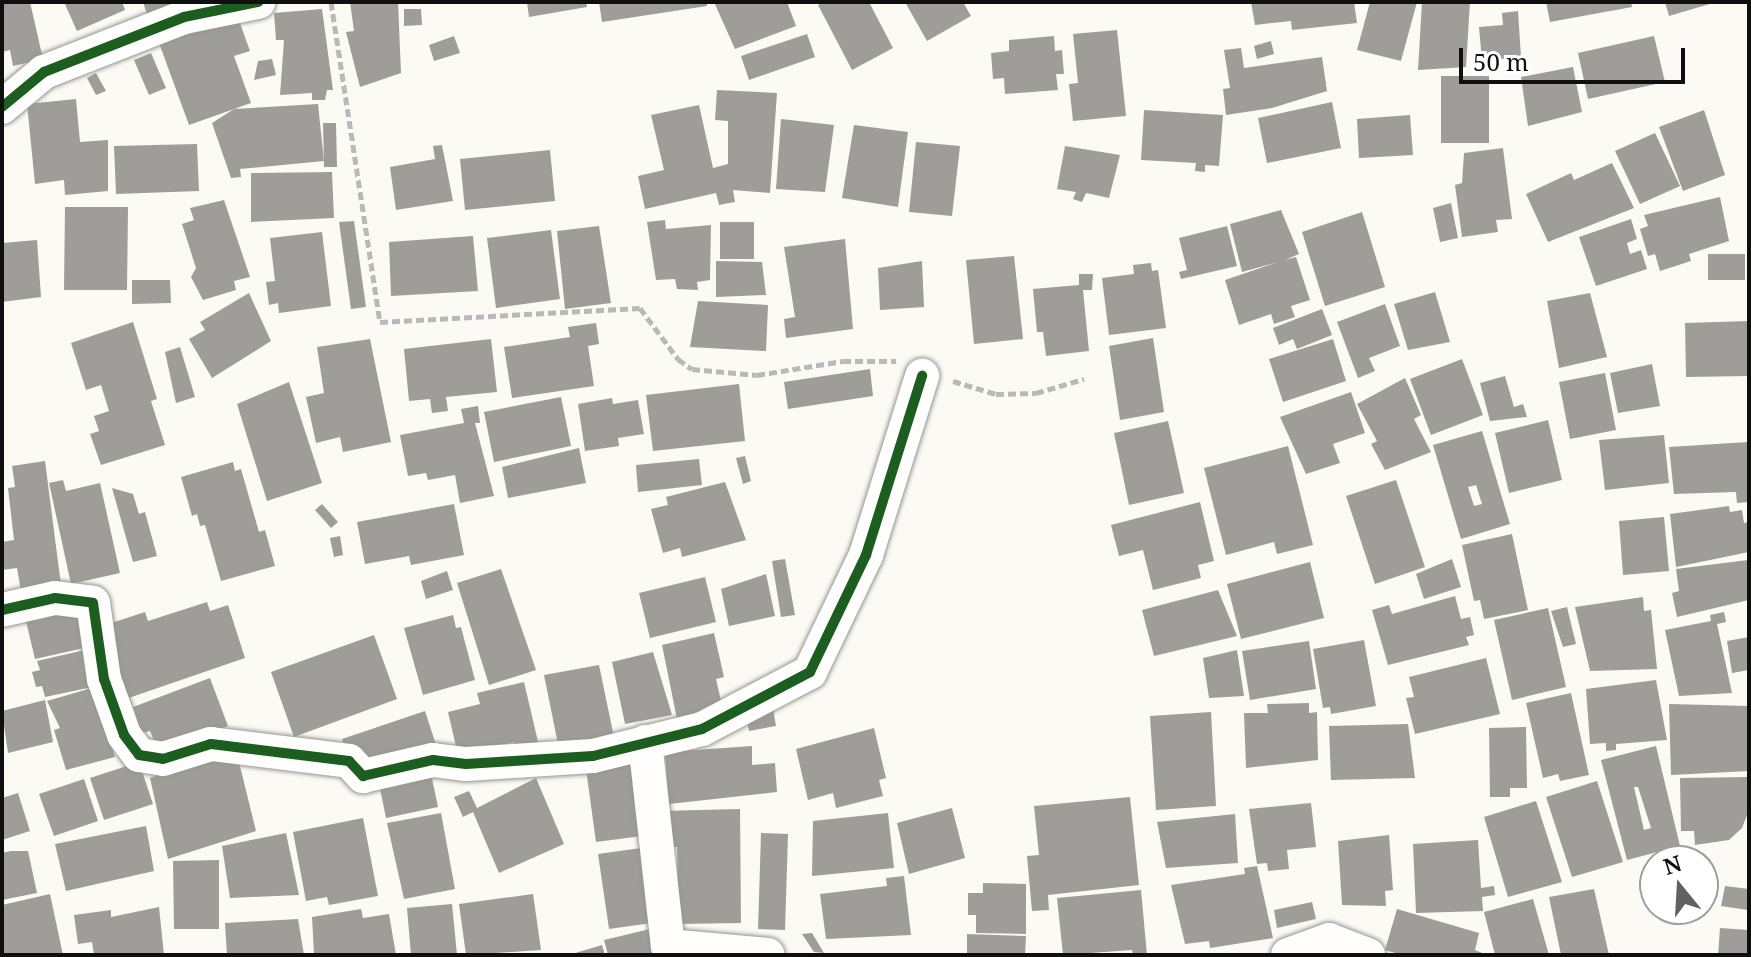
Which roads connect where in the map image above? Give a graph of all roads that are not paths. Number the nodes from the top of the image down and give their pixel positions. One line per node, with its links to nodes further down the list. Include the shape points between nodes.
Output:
1 (258, 2): 2 (street, via 184,17 44,72)
2 (2, 107)
3 (922, 376): 5 (street, via 866,555 810,672 702,729)
4 (2, 610): 5 (street, via 55,598 93,603 104,679 124,735 139,755 163,759 211,744 349,761 363,776 433,760 466,764 593,756)
5 (645, 742): 6 (street)
6 (668, 951): 7 (street)
7 (768, 955)
8 (1288, 955): 9 (street, via 1329,940)
9 (1368, 955)

